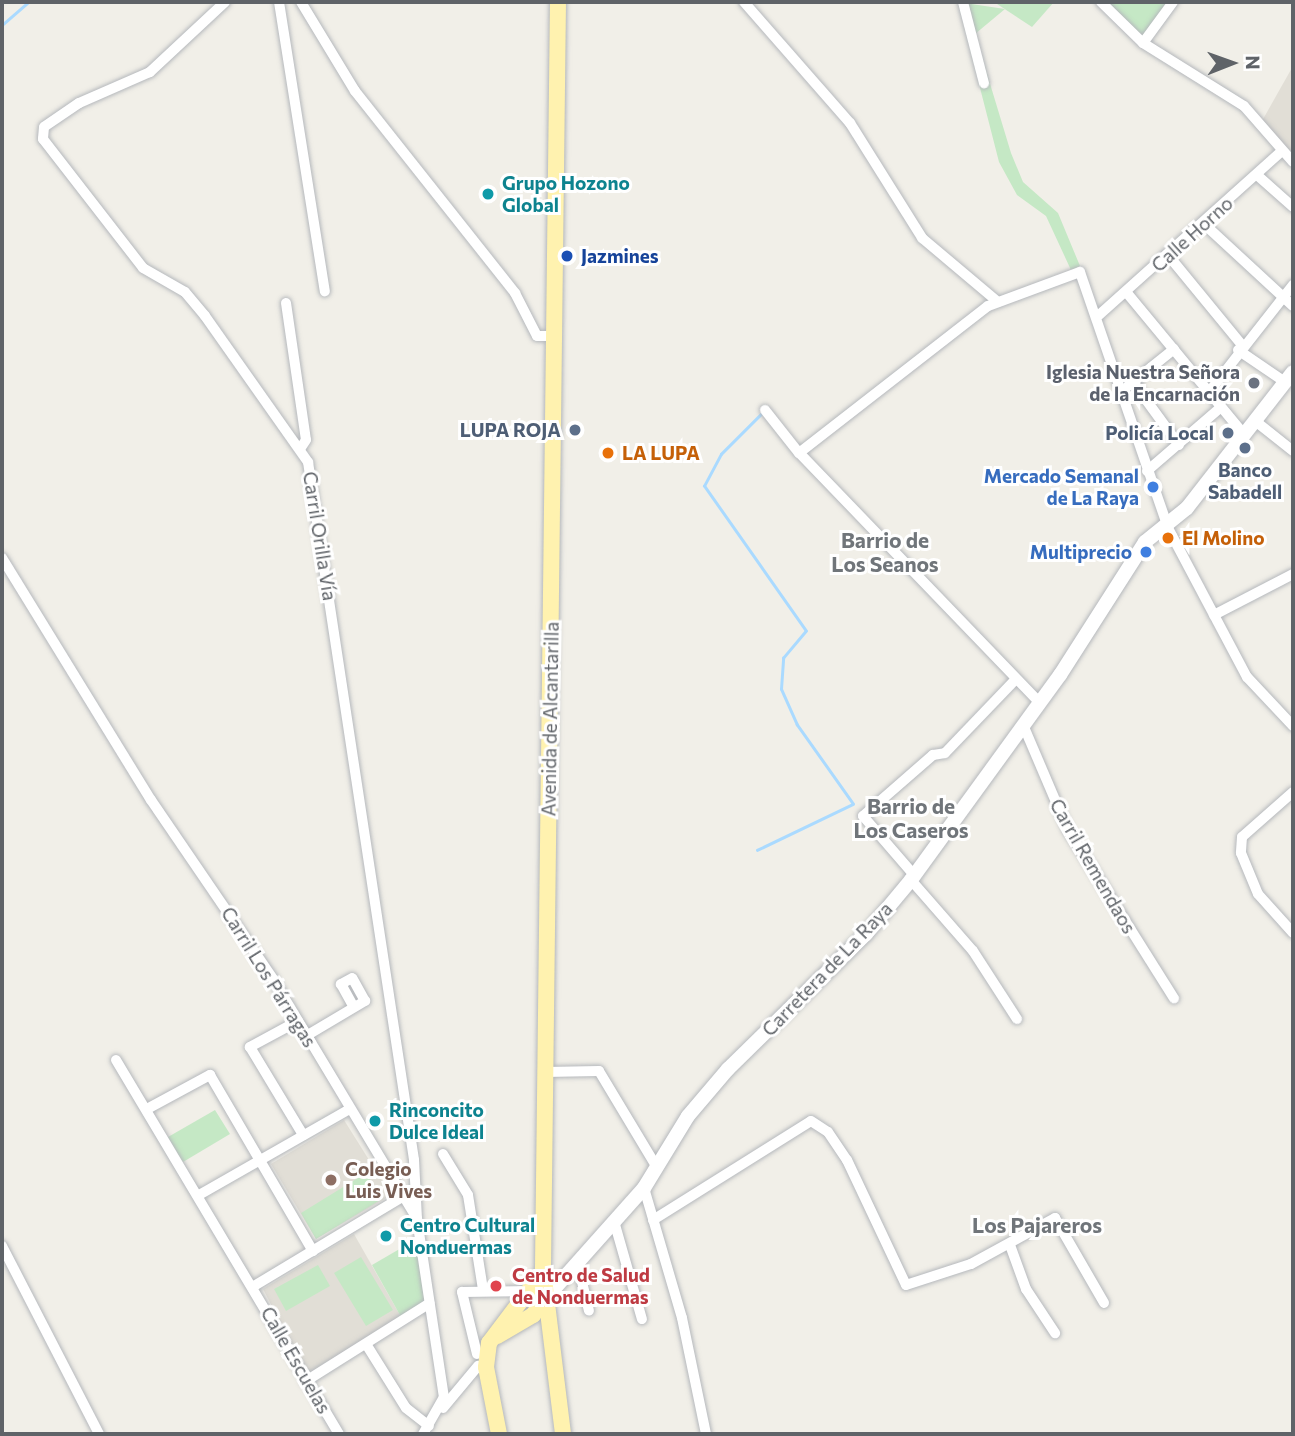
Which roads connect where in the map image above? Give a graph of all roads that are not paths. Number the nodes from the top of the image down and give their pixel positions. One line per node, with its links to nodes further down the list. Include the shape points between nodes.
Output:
1 (225, 2): 37 (street, Carril Orilla Vía, via 150,72 79,103 44,127 43,139 143,268 185,292 205,316)
2 (279, 2): 18 (street)
3 (301, 2): 25 (street, via 355,91 515,293 537,336)
4 (558, 2): 25 (main road, Avenida de Alcantarilla)
5 (744, 2): 21 (street, via 849,123 922,237)
6 (963, 2): 10 (street)
7 (1101, 2): 9 (street)
8 (1173, 2): 9 (street)
9 (1143, 43): 11 (street, via 1244,106)
10 (984, 83)
11 (1282, 151): 12 (street); 13 (street, Calle Horno)
12 (1293, 162)
13 (1257, 175): 14 (street); 15 (street, Calle Horno)
14 (1293, 207)
15 (1203, 223): 16 (street, Calle Horno); 20 (street)
16 (1168, 255): 19 (street, Calle Horno); 26 (street)
17 (1293, 285): 20 (street)
18 (325, 290)
19 (1127, 293): 24 (street, Calle Horno); 27 (street)
20 (1283, 297): 23 (street); 26 (street)
21 (998, 302): 24 (street, via 1080,272); 39 (street)
22 (286, 303): 37 (street, via 306,440)
23 (1293, 306)
24 (1099, 315): 30 (street)
25 (554, 336): 58 (main road, Avenida de Alcantarilla)
26 (1240, 347): 28 (street); 31 (street)
27 (1174, 349): 29 (street); 31 (street)
28 (1289, 377): 34 (main road, Carretera de La Raya)
29 (1133, 382): 30 (street); 36 (street)
30 (1121, 391): 40 (street)
31 (1209, 392): 32 (street)
32 (1220, 408): 35 (street); 36 (street)
33 (765, 410): 39 (street)
34 (1254, 420): 35 (main road, Carretera de La Raya); 38 (street)
35 (1243, 433): 41 (main road, Carretera de La Raya)
36 (1179, 445): 40 (street)
37 (300, 449): 68 (street, Carril Orilla Vía, via 314,491 414,1160)
38 (1293, 451)
39 (799, 453): 45 (street)
40 (1147, 471): 41 (street)
41 (1168, 528): 44 (street); 46 (main road, Carretera de La Raya, via 1145,542)
42 (2, 558): 55 (street, Carril Los Párragas)
43 (1293, 574): 44 (street)
44 (1214, 615): 47 (street, via 1247,677)
45 (1014, 681): 46 (street); 50 (street, via 945,753 933,755 863,816)
46 (1040, 704): 48 (main road, Carretera de La Raya)
47 (1293, 726)
48 (1024, 727): 50 (main road, Carretera de La Raya); 52 (street, Carril Remendaos, via 1068,830)
49 (1293, 792): 51 (street, via 1242,836 1241,853 1258,894)
50 (913, 878): 54 (street, via 972,951); 64 (main road, Carretera de La Raya, via 866,934 728,1069)
51 (1293, 933)
52 (1174, 998)
53 (354, 1007): 56 (street)
54 (1017, 1019)
55 (298, 1021): 56 (street, Carril Los Párragas); 61 (street, via 250,1047)
56 (306, 1036): 60 (street, Carril Los Párragas)
57 (116, 1060): 59 (street, Calle Escuelas)
58 (545, 1072): 64 (street, via 598,1072); 77 (main road, Avenida de Alcantarilla, via 543,1271)
59 (147, 1109): 63 (street, via 210,1074); 66 (street, Calle Escuelas)
60 (348, 1110): 61 (street); 67 (street, Carril Los Párragas)
61 (303, 1135): 63 (street)
62 (443, 1154): 76 (street, via 468,1195)
63 (260, 1160): 66 (street); 73 (street)
64 (656, 1166): 65 (main road, Carretera de La Raya)
65 (644, 1188): 69 (street); 70 (main road, Carretera de La Raya)
66 (199, 1195): 75 (street, Calle Escuelas)
67 (402, 1197): 68 (street, Carril Los Párragas); 73 (street)
68 (417, 1219): 78 (street, Carril Los Párragas)
69 (653, 1220): 71 (street, via 811,1121 828,1132 847,1160 906,1285); 95 (street)
70 (614, 1221): 74 (main road, Carretera de La Raya); 82 (street)
71 (1010, 1245): 79 (street, via 1055,1218); 83 (street, via 1026,1289)
72 (2, 1246): 91 (street)
73 (313, 1251): 75 (street)
74 (577, 1261): 77 (main road, Carretera de La Raya); 80 (street)
75 (254, 1286): 88 (street, Calle Escuelas)
76 (484, 1290): 77 (street); 86 (street, via 462,1292)
77 (535, 1297): 81 (main road); 81 (street, via 521,1312); 84 (main road, Avenida de Alcantarilla); 86 (main road, via 499,1323)
78 (430, 1303): 85 (street); 89 (street, Carril Los Párragas)
79 (1104, 1303)
80 (589, 1311)
81 (528, 1318): 84 (main road); 86 (main road, via 506,1327)
82 (642, 1319)
83 (1055, 1334)
84 (550, 1337): 94 (main road, Avenida de Alcantarilla)
85 (366, 1344): 88 (street); 90 (street)
86 (482, 1351): 93 (main road)
87 (478, 1366): 89 (street)
88 (306, 1381): 92 (street, Calle Escuelas)
89 (441, 1411): 90 (street)
90 (426, 1430)
91 (99, 1434)
92 (339, 1434)
93 (499, 1434)
94 (563, 1434)
95 (706, 1434)

